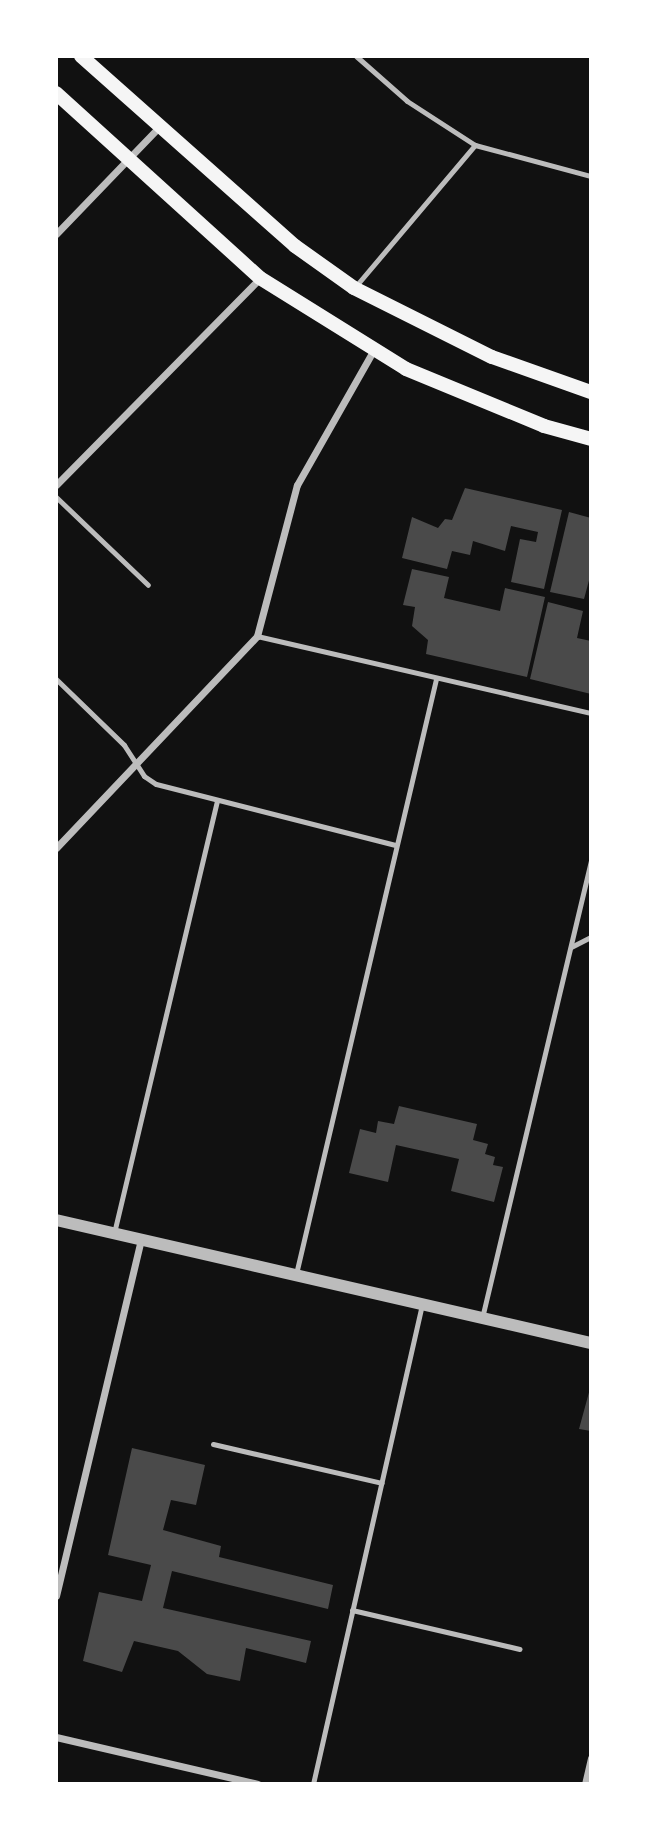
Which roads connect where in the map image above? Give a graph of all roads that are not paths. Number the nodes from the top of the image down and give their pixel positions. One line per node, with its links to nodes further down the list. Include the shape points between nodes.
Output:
1 (81, 56): 4 (main road)
2 (356, 56): 5 (lane, via 407,101)
3 (56, 93): 6 (main road)
4 (158, 128): 6 (street); 10 (main road, via 295,246)
5 (475, 145): 7 (lane); 10 (lane)
6 (128, 161): 8 (street); 9 (main road)
7 (591, 176)
8 (56, 234)
9 (260, 278): 11 (main road); 14 (street)
10 (354, 288): 12 (main road, via 492,357)
11 (373, 351): 13 (main road, via 482,401); 17 (street, via 297,485)
12 (591, 392)
13 (591, 439)
14 (56, 485)
15 (56, 497): 16 (lane)
16 (148, 585)
17 (257, 636): 19 (lane); 21 (street)
18 (56, 679): 21 (lane)
19 (436, 679): 20 (lane); 23 (lane)
20 (591, 713)
21 (138, 762): 22 (lane, via 144,776 156,784); 24 (street)
22 (216, 801): 23 (lane); 29 (lane)
23 (395, 845): 31 (lane)
24 (56, 848)
25 (591, 860): 27 (lane)
26 (591, 937): 27 (lane)
27 (571, 947): 33 (lane)
28 (56, 1220): 29 (street)
29 (114, 1233): 30 (street)
30 (141, 1239): 31 (street); 37 (street)
31 (296, 1274): 32 (street)
32 (422, 1304): 33 (street); 36 (lane)
33 (482, 1318): 34 (street)
34 (591, 1343)
35 (213, 1444): 36 (lane)
36 (382, 1483): 38 (lane)
37 (56, 1595)
38 (352, 1610): 39 (lane); 43 (lane)
39 (520, 1649)
40 (56, 1737): 42 (street)
41 (591, 1758): 44 (street)
42 (258, 1784)
43 (313, 1784)
44 (585, 1784)

